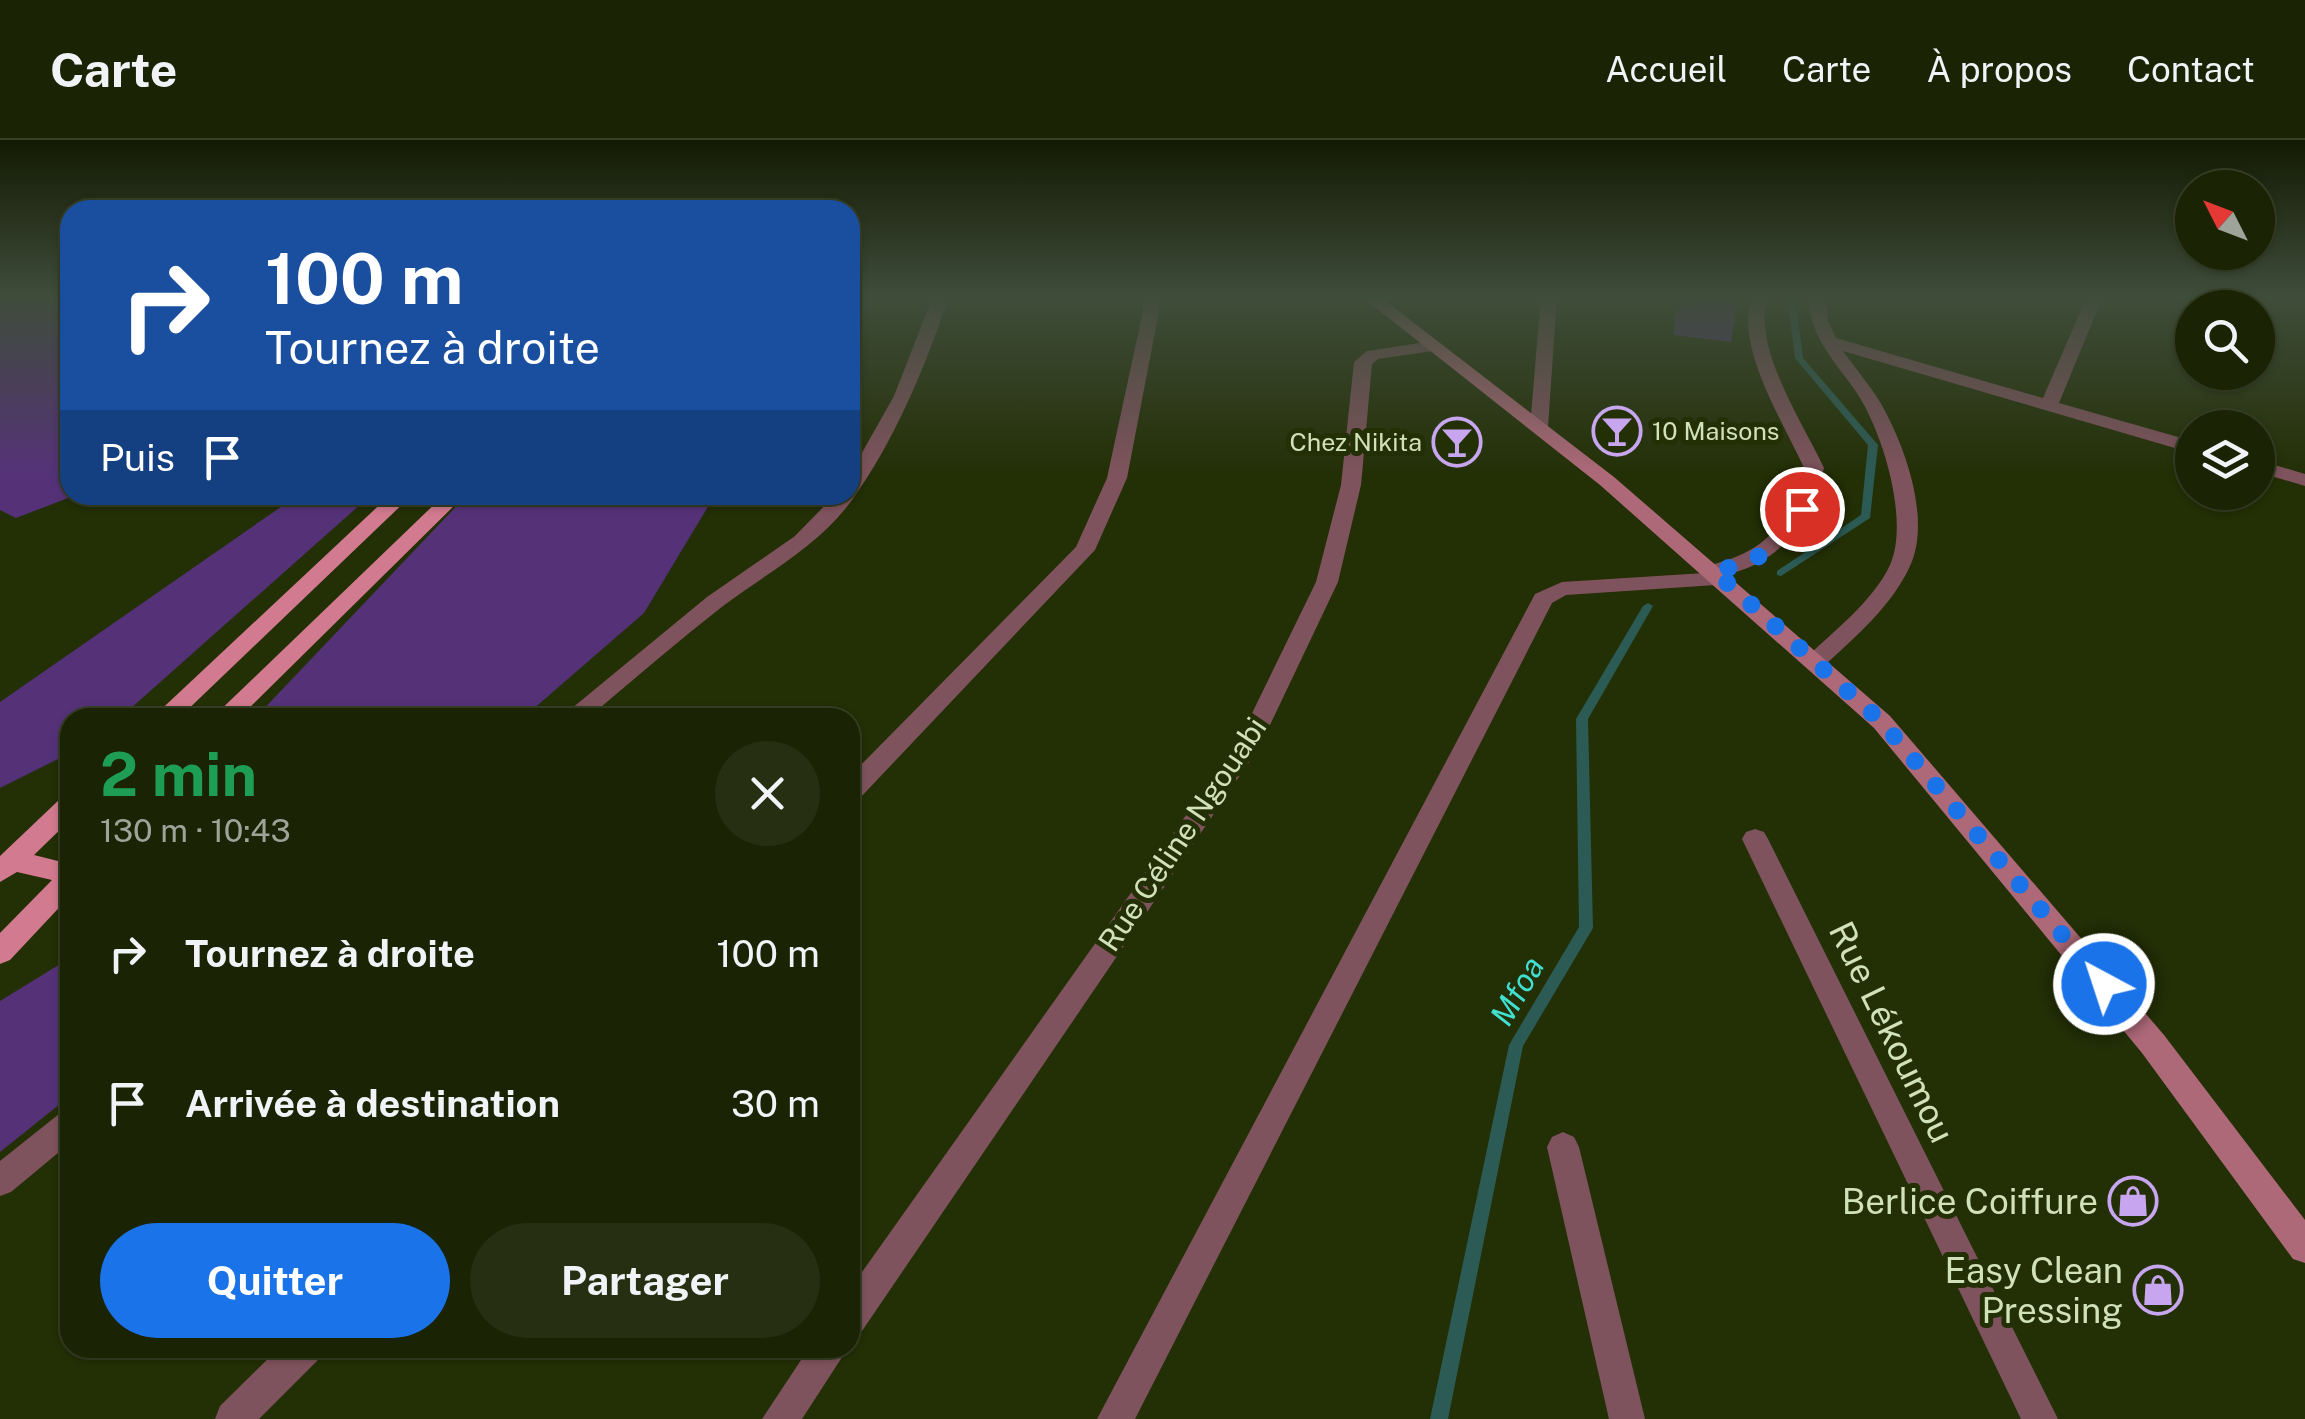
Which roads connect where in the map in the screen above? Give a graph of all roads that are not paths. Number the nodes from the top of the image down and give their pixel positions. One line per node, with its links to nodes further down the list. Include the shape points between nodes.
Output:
1 (920, 356): 14 (street)
2 (1142, 356): 24 (street, via 1116,478 1085,550)
3 (1371, 356): 35 (street, Rue Céline Ngouabi, via 1363,362 1351,485 1327,582 1248,746)
4 (1445, 356): 11 (main road)
5 (1545, 356): 11 (street)
6 (1763, 356): 19 (street, via 1814,468 1802,509 1771,550)
7 (1841, 356): 20 (street, via 1872,400 1896,457 1903,560 1867,613)
8 (1878, 356): 10 (street)
9 (2070, 356): 10 (street)
10 (2049, 405): 12 (street)
11 (1540, 428): 19 (main road)
12 (2175, 442)
13 (2275, 471): 15 (street)
14 (860, 475)
15 (2305, 480)
16 (391, 505): 21 (main road)
17 (445, 505): 22 (main road)
18 (836, 505): 23 (street, via 802,540)
19 (1718, 575): 20 (main road); 40 (street, via 1562,589 1542,598)
20 (1816, 661): 34 (main road, via 1928,772 2154,1044)
21 (175, 708)
22 (234, 708)
23 (584, 708)
24 (860, 782)
25 (60, 815): 27 (main road)
26 (1755, 839): 42 (street, Rue Lékoumou)
27 (6, 866): 28 (main road)
28 (60, 874)
29 (60, 887): 30 (main road)
30 (0, 952)
31 (60, 1132): 33 (street)
32 (1563, 1148): 41 (street)
33 (0, 1181)
34 (2305, 1247)
35 (860, 1306)
36 (294, 1358): 38 (street)
37 (823, 1358): 39 (street)
38 (233, 1419)
39 (780, 1419)
40 (1115, 1419)
41 (1627, 1419)
42 (2040, 1419)

